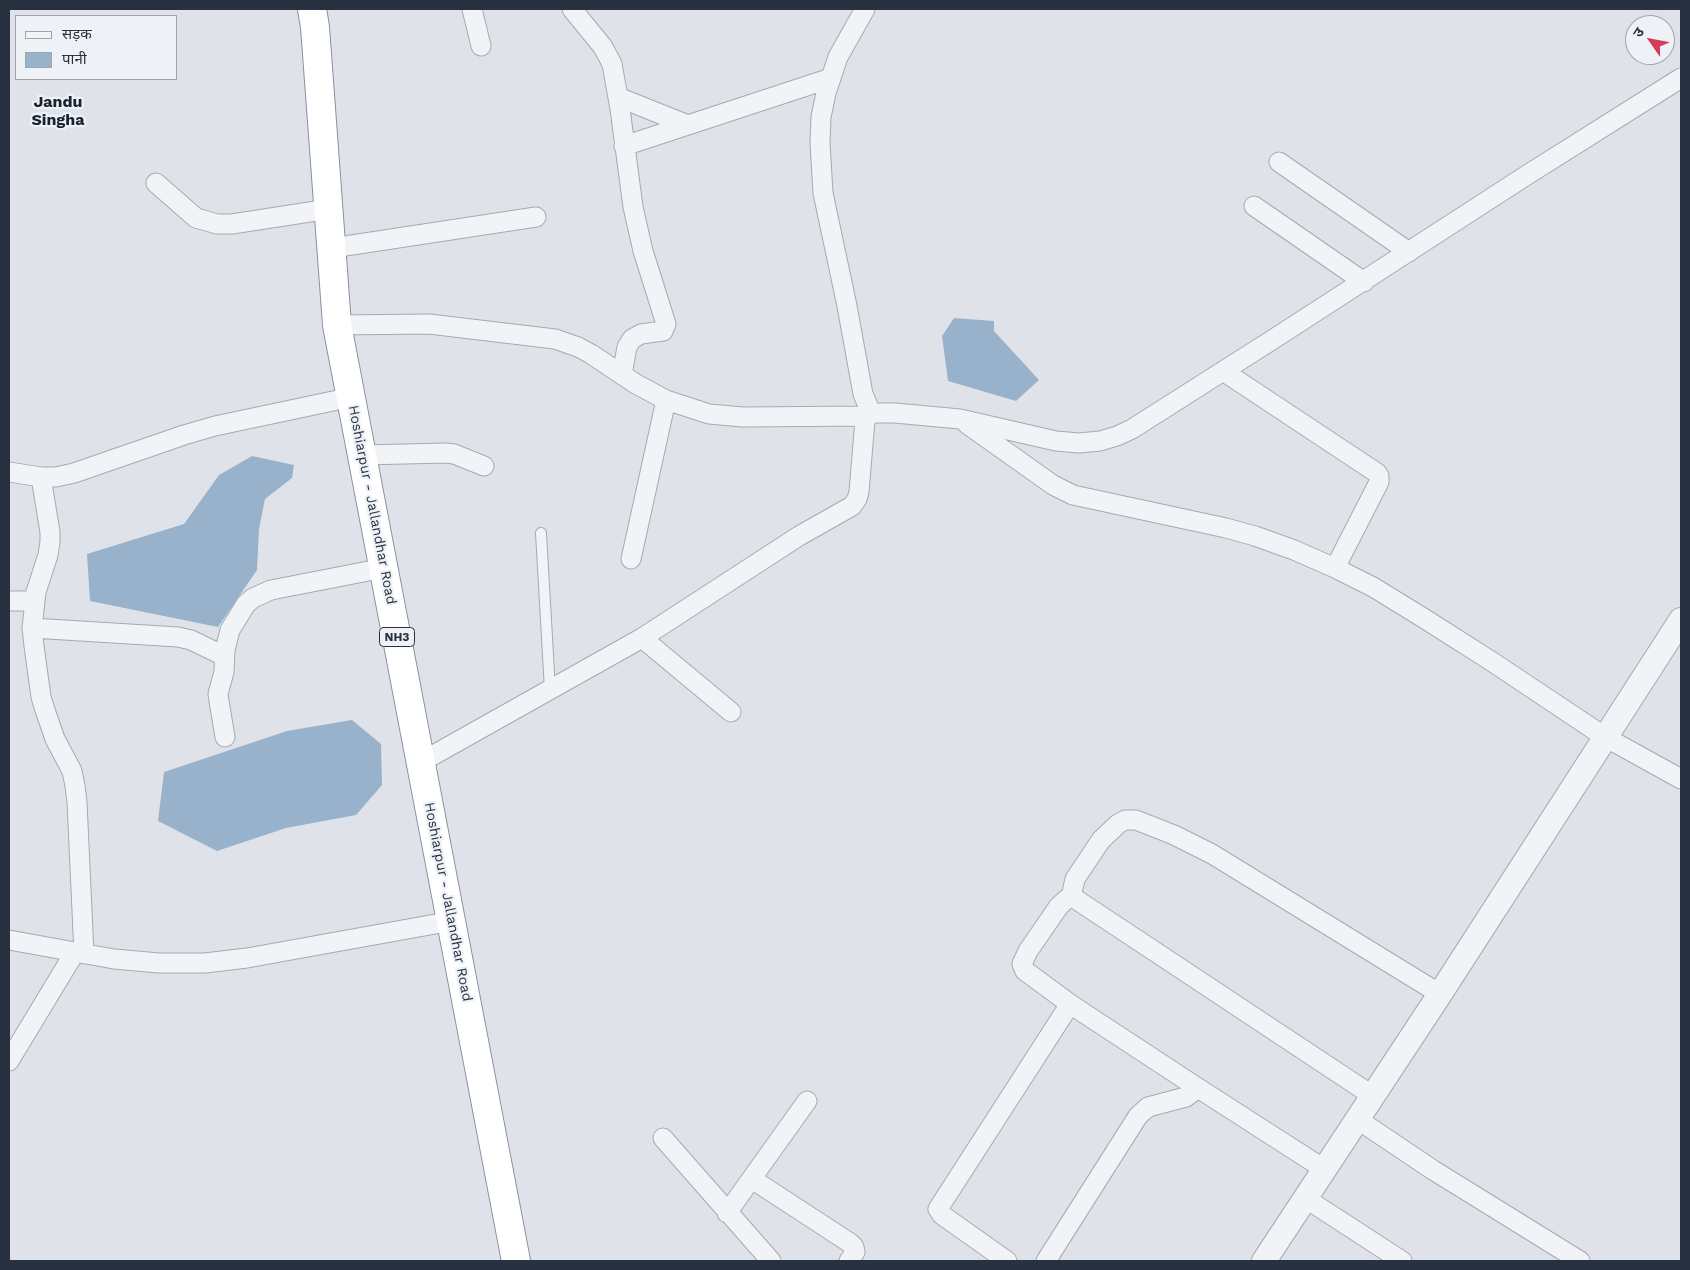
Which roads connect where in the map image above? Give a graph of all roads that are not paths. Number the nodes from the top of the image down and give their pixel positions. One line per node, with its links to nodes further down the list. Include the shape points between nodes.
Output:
1 (312, 9): 14 (highway, Hoshiarpur - Jallandhar Road / NH3)
2 (472, 9): 5 (street)
3 (572, 9): 8 (street, via 607,53)
4 (865, 9): 6 (street, via 838,57)
5 (482, 46)
6 (831, 78): 9 (street); 24 (street, via 821,116 823,193)
7 (1681, 78): 17 (street)
8 (618, 97): 9 (street); 10 (street)
9 (688, 125): 10 (street)
10 (624, 146): 21 (street, via 643,251 666,324 663,331 632,338)
11 (1280, 162): 17 (street)
12 (156, 183): 14 (street, via 196,218 217,224)
13 (1254, 206): 18 (street)
14 (329, 209): 16 (highway, Hoshiarpur - Jallandhar Road / NH3)
15 (536, 217): 16 (street)
16 (332, 248): 19 (highway, Hoshiarpur - Jallandhar Road / NH3)
17 (1409, 252): 18 (street)
18 (1364, 282): 20 (street)
19 (337, 325): 21 (street, via 429,324 555,339 578,347); 22 (highway, Hoshiarpur - Jallandhar Road / NH3)
20 (1223, 371): 25 (street, via 1132,428 1100,441 1056,441); 33 (street, via 1379,476 1379,482)
21 (622, 375): 23 (street)
22 (352, 396): 26 (highway, Hoshiarpur - Jallandhar Road / NH3); 29 (street, via 236,420 74,473)
23 (666, 400): 24 (street, via 709,414 727,416 804,418); 31 (street)
24 (869, 415): 25 (street, via 895,413); 38 (street, via 865,420 859,492 852,506 799,536)
25 (960, 419): 33 (street, via 1053,485 1074,495 1255,536)
26 (363, 455): 27 (street, via 446,453); 32 (highway, Hoshiarpur - Jallandhar Road / NH3)
27 (484, 466)
28 (9, 472): 29 (street)
29 (41, 477): 35 (street, via 50,542)
30 (541, 533): 40 (lane)
31 (631, 559)
32 (384, 568): 39 (street, via 271,590 253,598 239,613 230,630); 44 (highway, Hoshiarpur - Jallandhar Road / NH3)
33 (1335, 568): 43 (street, via 1373,587)
34 (9, 601): 35 (street)
35 (34, 601): 37 (street)
36 (1681, 620): 43 (street)
37 (32, 628): 39 (street, via 178,637); 49 (street, via 41,697 55,739 72,771 75,786)
38 (642, 638): 40 (street); 41 (street)
39 (224, 656): 42 (street, via 218,701)
40 (550, 690): 44 (street)
41 (731, 712)
42 (225, 737)
43 (1605, 737): 45 (street); 50 (street)
44 (421, 762): 47 (highway, Hoshiarpur - Jallandhar Road / NH3)
45 (1681, 779)
46 (1071, 897): 50 (street, via 1075,879 1101,840 1125,820 1136,820 1212,854); 51 (street, via 1055,911 1022,964 1025,971); 54 (street)
47 (452, 921): 49 (street, via 205,963 159,963); 62 (highway, Hoshiarpur - Jallandhar Road / NH3)
48 (9, 940): 49 (street)
49 (79, 953): 52 (street)
50 (1440, 994): 54 (street)
51 (1070, 1004): 53 (street); 65 (street, via 938,1210)
52 (9, 1061)
53 (1198, 1088): 58 (street); 66 (street, via 1186,1097 1148,1107 1138,1116)
54 (1373, 1096): 56 (street)
55 (807, 1101): 59 (street)
56 (1357, 1119): 58 (street); 69 (street)
57 (663, 1138): 61 (street)
58 (1324, 1169): 60 (street)
59 (752, 1179): 61 (street); 64 (street, via 850,1243 855,1252)
60 (1305, 1198): 67 (street); 68 (street)
61 (727, 1213): 63 (street)
62 (516, 1261)
63 (771, 1261)
64 (849, 1261)
65 (1007, 1261)
66 (1046, 1261)
67 (1264, 1261)
68 (1402, 1261)
69 (1580, 1261)

